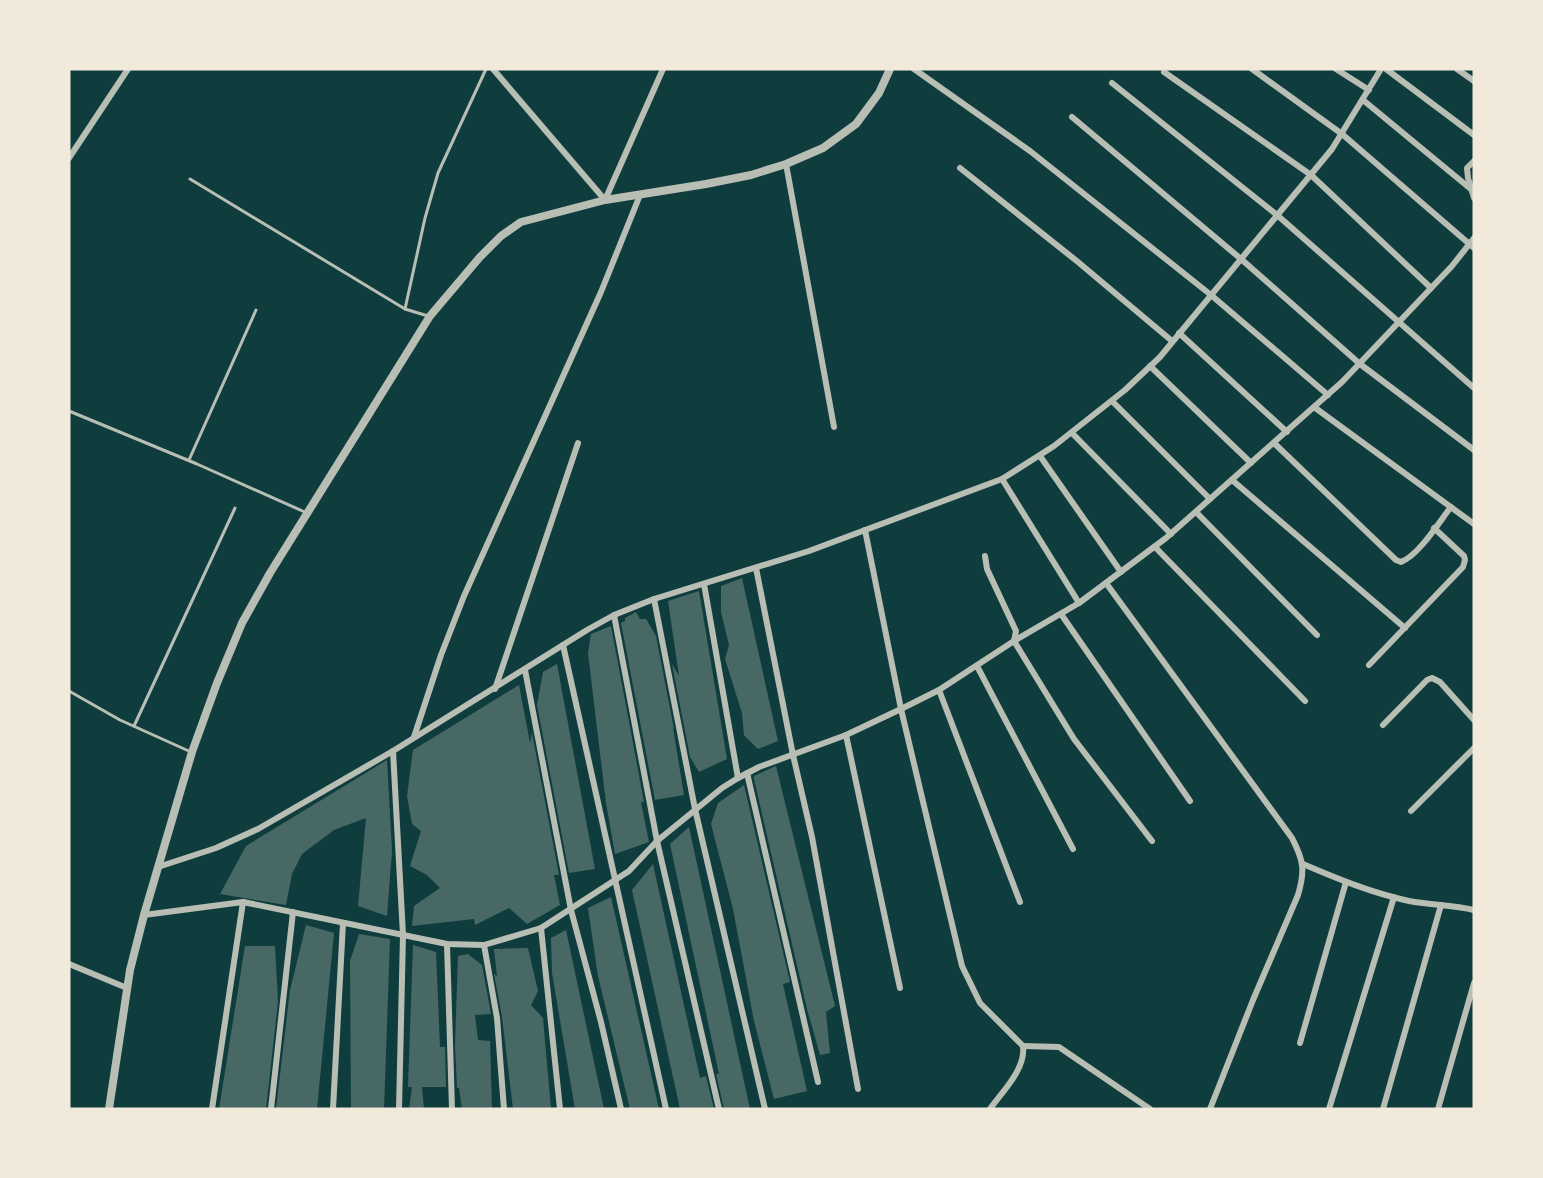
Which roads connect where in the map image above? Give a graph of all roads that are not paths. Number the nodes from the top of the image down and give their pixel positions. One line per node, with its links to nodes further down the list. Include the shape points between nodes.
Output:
1 (128, 69): 20 (street)
2 (486, 69): 35 (lane, via 438,173)
3 (493, 69): 29 (street)
4 (663, 69): 29 (street)
5 (890, 69): 22 (street, via 879,93 856,124 824,148)
6 (914, 69): 34 (street, via 1030,151)
7 (1252, 69): 18 (street)
8 (1336, 69): 15 (street)
9 (1381, 69): 15 (street)
10 (1386, 69): 19 (street)
11 (1457, 69): 13 (street)
12 (1164, 72): 24 (street)
13 (1474, 81)
14 (1113, 83): 30 (street)
15 (1369, 90): 16 (street)
16 (1363, 100): 18 (street); 26 (street)
17 (1072, 117): 32 (street)
18 (1342, 134): 24 (street); 31 (street)
19 (1474, 135)
20 (69, 158)
21 (1474, 161): 26 (street, via 1467,168)
22 (786, 164): 27 (street, via 751,175); 48 (street)
23 (960, 168): 40 (street)
24 (1311, 175): 30 (street); 33 (street)
25 (190, 179): 35 (lane)
26 (1472, 190): 28 (street)
27 (640, 195): 29 (street); 94 (street, via 601,292 464,596)
28 (1474, 198)
29 (605, 200): 37 (street, via 521,222 480,257)
30 (1278, 215): 32 (street); 38 (street)
31 (1473, 243): 33 (street)
32 (1241, 259): 34 (street); 41 (street)
33 (1431, 288): 38 (street)
34 (1211, 295): 39 (street); 44 (street)
35 (405, 309): 37 (lane)
36 (256, 310): 55 (lane)
37 (430, 316): 63 (street)
38 (1398, 323): 41 (street); 43 (street)
39 (1179, 333): 40 (street); 49 (street)
40 (1172, 341): 42 (street)
41 (1360, 364): 44 (street); 53 (street)
42 (1150, 366): 45 (street); 56 (street)
43 (1474, 388)
44 (1328, 394): 46 (street)
45 (1112, 401): 50 (street); 59 (street)
46 (1314, 407): 49 (street); 60 (street)
47 (69, 411): 55 (lane)
48 (834, 427)
49 (1287, 432): 52 (street)
50 (1072, 433): 54 (street); 67 (street)
51 (578, 443): 85 (street)
52 (1274, 443): 56 (street); 65 (street, via 1396,560 1407,560)
53 (1474, 450)
54 (1040, 456): 57 (street); 71 (street)
55 (189, 460): 63 (lane)
56 (1251, 463): 58 (street)
57 (1002, 479): 66 (street); 75 (street)
58 (1232, 480): 59 (street); 78 (street)
59 (1210, 499): 62 (street)
60 (1451, 507): 64 (street); 65 (street)
61 (235, 508): 92 (lane)
62 (1196, 512): 67 (street); 79 (street)
63 (308, 513): 97 (street, via 242,623)
64 (1474, 524)
65 (1434, 528): 78 (street, via 1460,551 1465,560 1463,567)
66 (865, 530): 70 (street); 89 (street)
67 (1171, 534): 68 (street)
68 (1155, 547): 71 (street); 88 (street)
69 (985, 556): 80 (street, via 1016,631)
70 (756, 568): 73 (street); 98 (street)
71 (1121, 572): 72 (street)
72 (1106, 582): 75 (street); 107 (street, via 1292,838)
73 (704, 584): 74 (street); 100 (street)
74 (654, 599): 77 (street); 102 (street)
75 (1079, 603): 76 (street)
76 (1061, 614): 80 (street); 101 (street)
77 (614, 615): 81 (street); 104 (street)
78 (1405, 628): 82 (street)
79 (1317, 635)
80 (1014, 641): 83 (street); 105 (street, via 1074,739)
81 (563, 645): 84 (street); 109 (street)
82 (1369, 665)
83 (977, 666): 86 (street); 106 (street)
84 (525, 670): 85 (street); 115 (street)
85 (495, 689): 94 (street)
86 (939, 690): 89 (street); 113 (street)
87 (69, 691): 92 (lane)
88 (1305, 701)
89 (902, 709): 93 (street); 129 (street, via 962,966 980,1003)
90 (1474, 720): 91 (street, via 1432,678)
91 (1383, 725)
92 (134, 726): 97 (lane)
93 (846, 735): 98 (street); 127 (street)
94 (414, 738): 96 (street)
95 (1474, 748): 103 (street)
96 (393, 751): 108 (street, via 258,829); 121 (street)
97 (192, 752): 108 (street)
98 (793, 755): 99 (street); 131 (street)
99 (747, 773): 100 (street); 130 (street)
100 (738, 778): 102 (street)
101 (1190, 801)
102 (695, 809): 104 (street); 143 (street)
103 (1411, 811)
104 (657, 841): 109 (street, via 629,871); 142 (street)
105 (1152, 841)
106 (1073, 849)
107 (1303, 864): 110 (street); 146 (street, via 1298,895)
108 (158, 867): 118 (street)
109 (615, 879): 115 (street); 141 (street)
110 (1346, 882): 111 (street); 128 (street)
111 (1394, 897): 114 (street); 147 (street)
112 (243, 902): 117 (street); 118 (street); 133 (street)
113 (1020, 902)
114 (1441, 905): 116 (street); 148 (street)
115 (571, 910): 120 (street); 140 (street)
116 (1474, 910)
117 (293, 912): 119 (street); 134 (street)
118 (144, 915): 126 (street)
119 (343, 923): 121 (street); 135 (street)
120 (541, 928): 123 (street); 139 (street)
121 (403, 935): 122 (street); 136 (street)
122 (447, 944): 123 (street); 137 (street)
123 (484, 945): 138 (street, via 497,1018)
124 (69, 964): 126 (street)
125 (1474, 983): 149 (street)
126 (127, 988): 132 (street)
127 (900, 988)
128 (1300, 1043)
129 (1023, 1046): 144 (street, via 1016,1073); 145 (street, via 1059,1047)
130 (818, 1082)
131 (858, 1089)
132 (109, 1109)
133 (212, 1109)
134 (271, 1109)
135 (333, 1109)
136 (399, 1109)
137 (452, 1109)
138 (504, 1109)
139 (560, 1109)
140 (621, 1109)
141 (666, 1109)
142 (719, 1109)
143 (765, 1109)
144 (990, 1109)
145 (1150, 1109)
146 (1210, 1109)
147 (1329, 1109)
148 (1383, 1109)
149 (1438, 1109)

